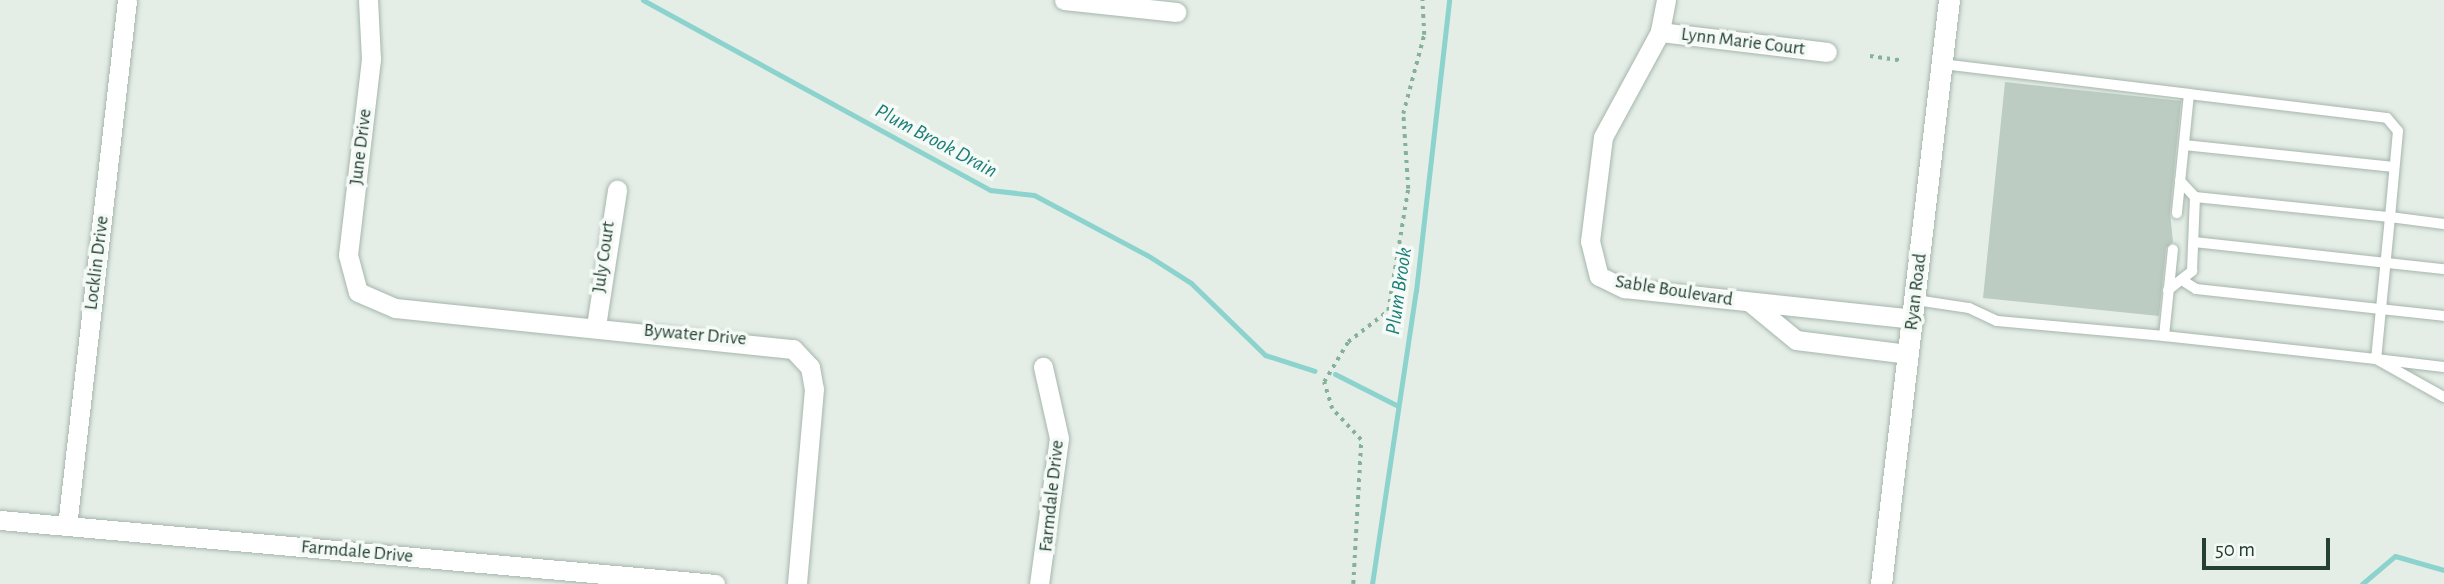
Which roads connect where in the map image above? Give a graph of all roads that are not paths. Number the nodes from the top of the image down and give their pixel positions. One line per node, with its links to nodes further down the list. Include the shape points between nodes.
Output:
1 (127, 0): 38 (street, Locklin Drive)
2 (368, 0): 25 (street, June Drive, via 371,59 348,255)
3 (1064, 0): 6 (street)
4 (1666, 0): 7 (street, Sable Boulevard)
5 (1950, 0): 9 (main road, Ryan Road)
6 (1176, 12)
7 (1660, 32): 8 (street, Lynn Marie Court); 26 (street, Sable Boulevard, via 1603,137 1590,241 1592,265 1625,288)
8 (1826, 52)
9 (1942, 64): 10 (lane); 27 (main road, Ryan Road)
10 (2189, 94): 11 (lane); 12 (lane, via 2387,118 2398,131)
11 (2184, 145): 12 (lane); 13 (lane)
12 (2395, 167): 17 (lane)
13 (2180, 181): 15 (lane); 16 (lane)
14 (617, 190): 30 (street, July Court)
15 (2195, 197): 17 (lane); 19 (lane)
16 (2177, 213)
17 (2390, 217): 18 (lane); 21 (lane)
18 (2444, 224)
19 (2194, 242): 21 (lane); 23 (lane)
20 (2173, 249): 24 (lane)
21 (2386, 263): 22 (lane); 28 (lane)
22 (2444, 269)
23 (2185, 282): 24 (lane); 28 (lane, via 2196,289)
24 (2168, 290): 31 (lane)
25 (358, 292): 30 (street, Bywater Drive, via 395,308)
26 (1751, 303): 27 (street, Sable Boulevard); 32 (street, Sable Boulevard, via 1796,340)
27 (1915, 310): 31 (lane, via 1969,308 1997,321); 32 (main road, Ryan Road)
28 (2381, 310): 29 (lane); 33 (lane)
29 (2444, 316)
30 (596, 326): 40 (street, Bywater Drive, via 781,344 803,357 814,389)
31 (2164, 337): 33 (lane)
32 (1909, 354): 42 (main road, Ryan Road)
33 (2376, 359): 35 (lane); 36 (lane)
34 (1043, 367): 41 (street, Farmdale Drive, via 1059,438)
35 (2444, 367)
36 (2444, 397)
37 (0, 520): 38 (street, Farmdale Drive)
38 (67, 526): 39 (street, Farmdale Drive)
39 (715, 584)
40 (797, 584)
41 (1039, 584)
42 (1881, 584)

